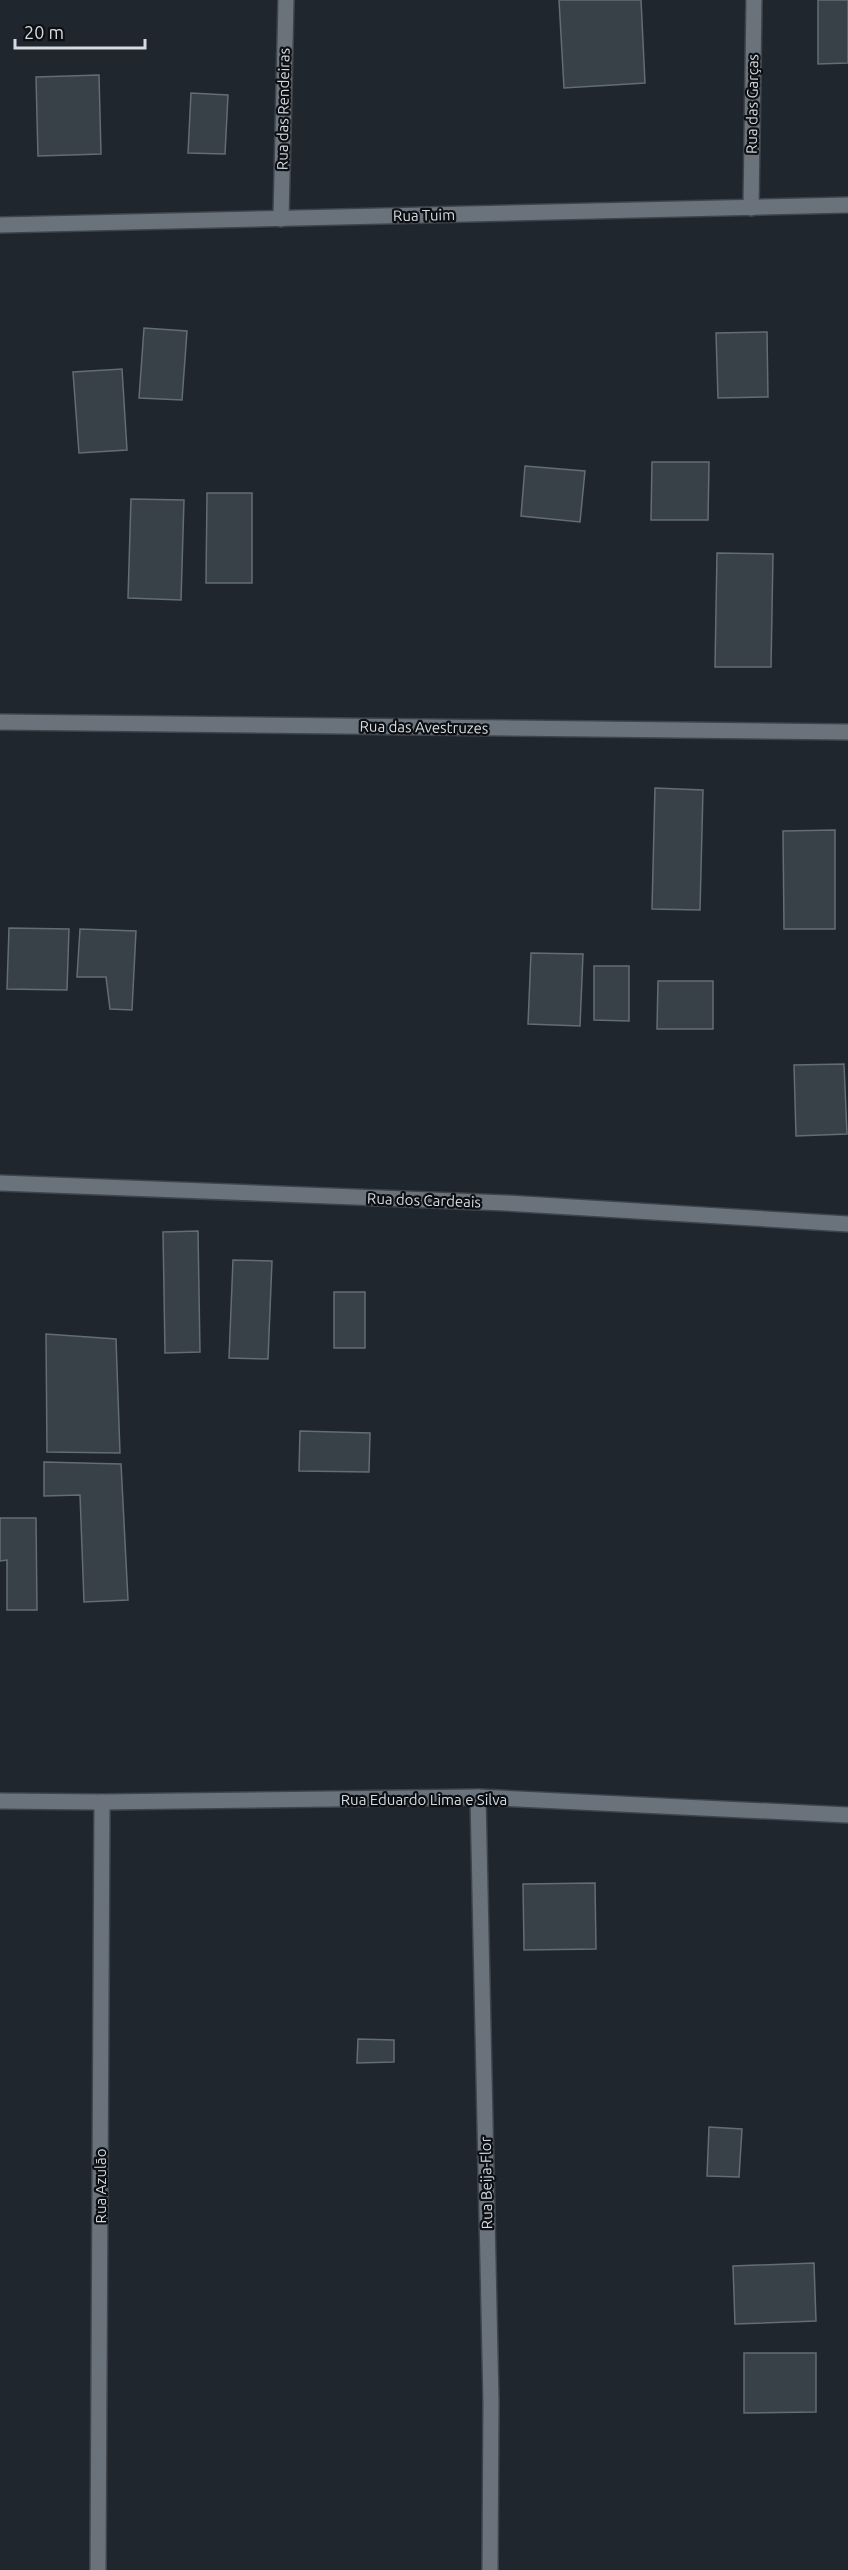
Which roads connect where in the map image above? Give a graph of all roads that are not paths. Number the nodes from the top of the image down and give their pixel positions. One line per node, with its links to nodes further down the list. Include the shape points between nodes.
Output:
1 (286, 0): 5 (street, Rua das Rendeiras)
2 (754, 0): 4 (street, Rua das Garças)
3 (848, 205): 4 (street, Rua Tuim)
4 (751, 208): 5 (street, Rua Tuim)
5 (281, 219): 6 (street, Rua Tuim)
6 (0, 225)
7 (0, 722): 8 (street, Rua das Avestruzes)
8 (848, 732)
9 (0, 1184): 10 (street, Rua dos Cardeais, via 506,1203)
10 (848, 1224)
11 (478, 1797): 13 (street, Rua Eduardo Lima e Silva); 14 (street, Rua Eduardo Lima e Silva); 16 (street, Rua Beija-Flor, via 491,2402)
12 (0, 1801): 13 (street, Rua Eduardo Lima e Silva)
13 (102, 1802): 15 (street, Rua Azulão)
14 (848, 1815)
15 (98, 2570)
16 (490, 2570)

